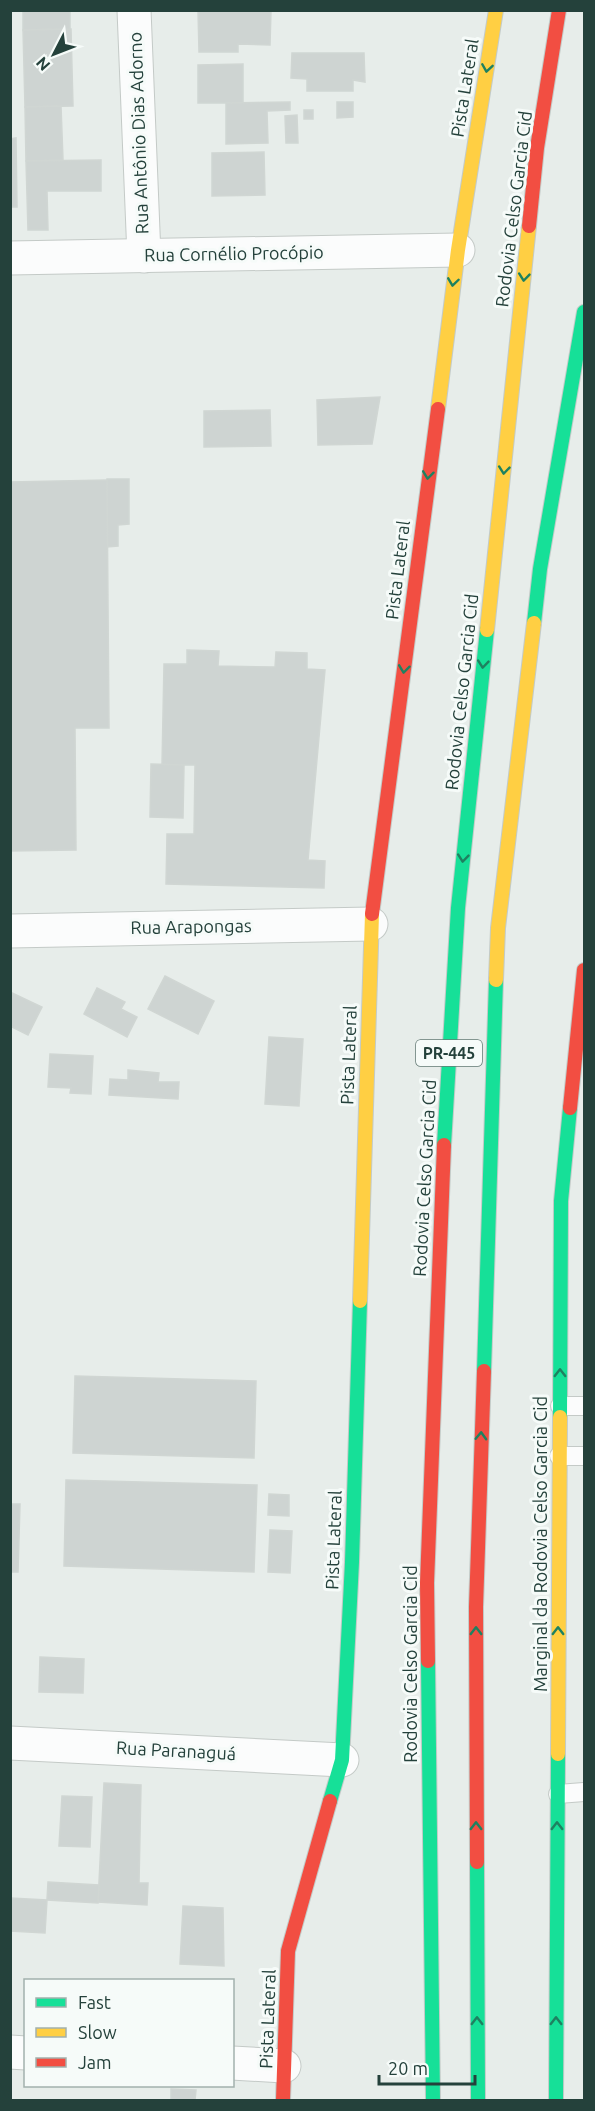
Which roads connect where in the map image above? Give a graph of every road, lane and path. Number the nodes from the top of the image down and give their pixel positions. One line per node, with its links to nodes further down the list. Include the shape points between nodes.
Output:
1 (134, 10): 7 (street, Rua Antônio Dias Adorno)
2 (496, 10): 6 (main road, Pista Lateral, one-way to 6)
3 (548, 10): 5 (main road)
4 (559, 10): 5 (main road, Rodovia Celso Garcia Cid / PR-445)
5 (537, 148): 25 (main road, Rodovia Celso Garcia Cid / PR-445, one-way to 25, via 458,908 444,1136 428,1583)
6 (458, 250): 7 (street, Rua Cornélio Procópio); 10 (main road, Pista Lateral, one-way to 10)
7 (144, 256): 8 (street, Rua Cornélio Procópio)
8 (10, 258)
9 (585, 312): 26 (main road, PR-445, one-way to 9, via 476,1607 498,928 540,569)
10 (371, 924): 11 (street, Rua Arapongas); 19 (main road, Pista Lateral)
11 (10, 931)
12 (585, 970): 13 (main road)
13 (583, 988): 14 (main road, Marginal da Rodovia Celso Garcia Cid, one-way to 13, via 561,1201)
14 (560, 1406): 15 (lane); 16 (main road, Marginal da Rodovia Celso Garcia Cid)
15 (585, 1406)
16 (559, 1456): 17 (lane); 21 (main road, Marginal da Rodovia Celso Garcia Cid, one-way to 16)
17 (585, 1456)
18 (10, 1743): 19 (street, Rua Paranaguá)
19 (342, 1760): 23 (main road, Pista Lateral, via 288,1951)
20 (585, 1792): 21 (lane)
21 (558, 1794): 27 (main road, Marginal da Rodovia Celso Garcia Cid, one-way to 21)
22 (234, 2063): 23 (street)
23 (284, 2066): 24 (main road, Pista Lateral)
24 (283, 2100)
25 (433, 2100)
26 (477, 2100)
27 (556, 2100)

